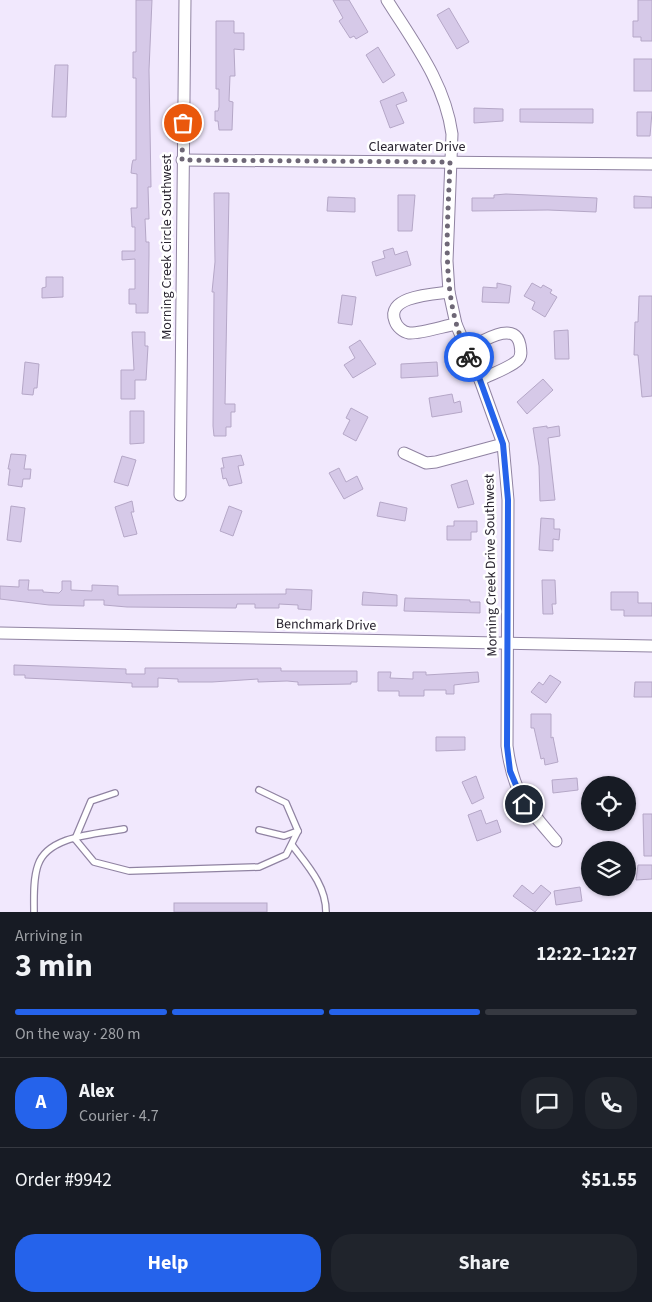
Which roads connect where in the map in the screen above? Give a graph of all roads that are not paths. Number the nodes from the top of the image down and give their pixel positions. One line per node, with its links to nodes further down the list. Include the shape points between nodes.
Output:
1 (185, 0): 3 (street, Morning Creek Circle Southwest)
2 (389, 1): 4 (street, Morning Creek Drive Southwest, via 423,56 445,102 452,134)
3 (182, 160): 4 (street, Clearwater Drive); 12 (street, Morning Creek Circle Southwest)
4 (450, 162): 5 (street, Clearwater Drive); 6 (street, Morning Creek Drive Southwest)
5 (652, 164)
6 (449, 292): 7 (street, Morning Creek Drive Southwest); 7 (street, via 403,300 395,308 394,318 399,328 410,333)
7 (456, 324): 8 (street, Morning Creek Drive Southwest)
8 (465, 350): 9 (street, Morning Creek Drive Southwest); 9 (street, via 502,332 513,334 520,340 522,352 518,361)
9 (480, 380): 10 (street, Morning Creek Drive Southwest)
10 (503, 444): 11 (street, via 426,463); 14 (street, Morning Creek Drive Southwest, via 508,500)
11 (404, 453)
12 (180, 495)
13 (0, 634): 14 (street, Benchmark Drive)
14 (507, 643): 15 (street, Benchmark Drive); 22 (street, Morning Creek Drive Southwest, via 510,771 524,804)
15 (652, 646)
16 (259, 790): 20 (lane, via 286,803)
17 (115, 793): 21 (lane, via 91,801)
18 (124, 829): 21 (lane)
19 (259, 830): 20 (lane, via 284,836)
20 (298, 831): 23 (lane)
21 (75, 839): 23 (lane, via 94,862 128,871 259,867 286,855); 24 (lane, via 51,847 38,864)
22 (556, 841)
23 (292, 845): 25 (lane, via 320,882)
24 (34, 912)
25 (326, 912)

